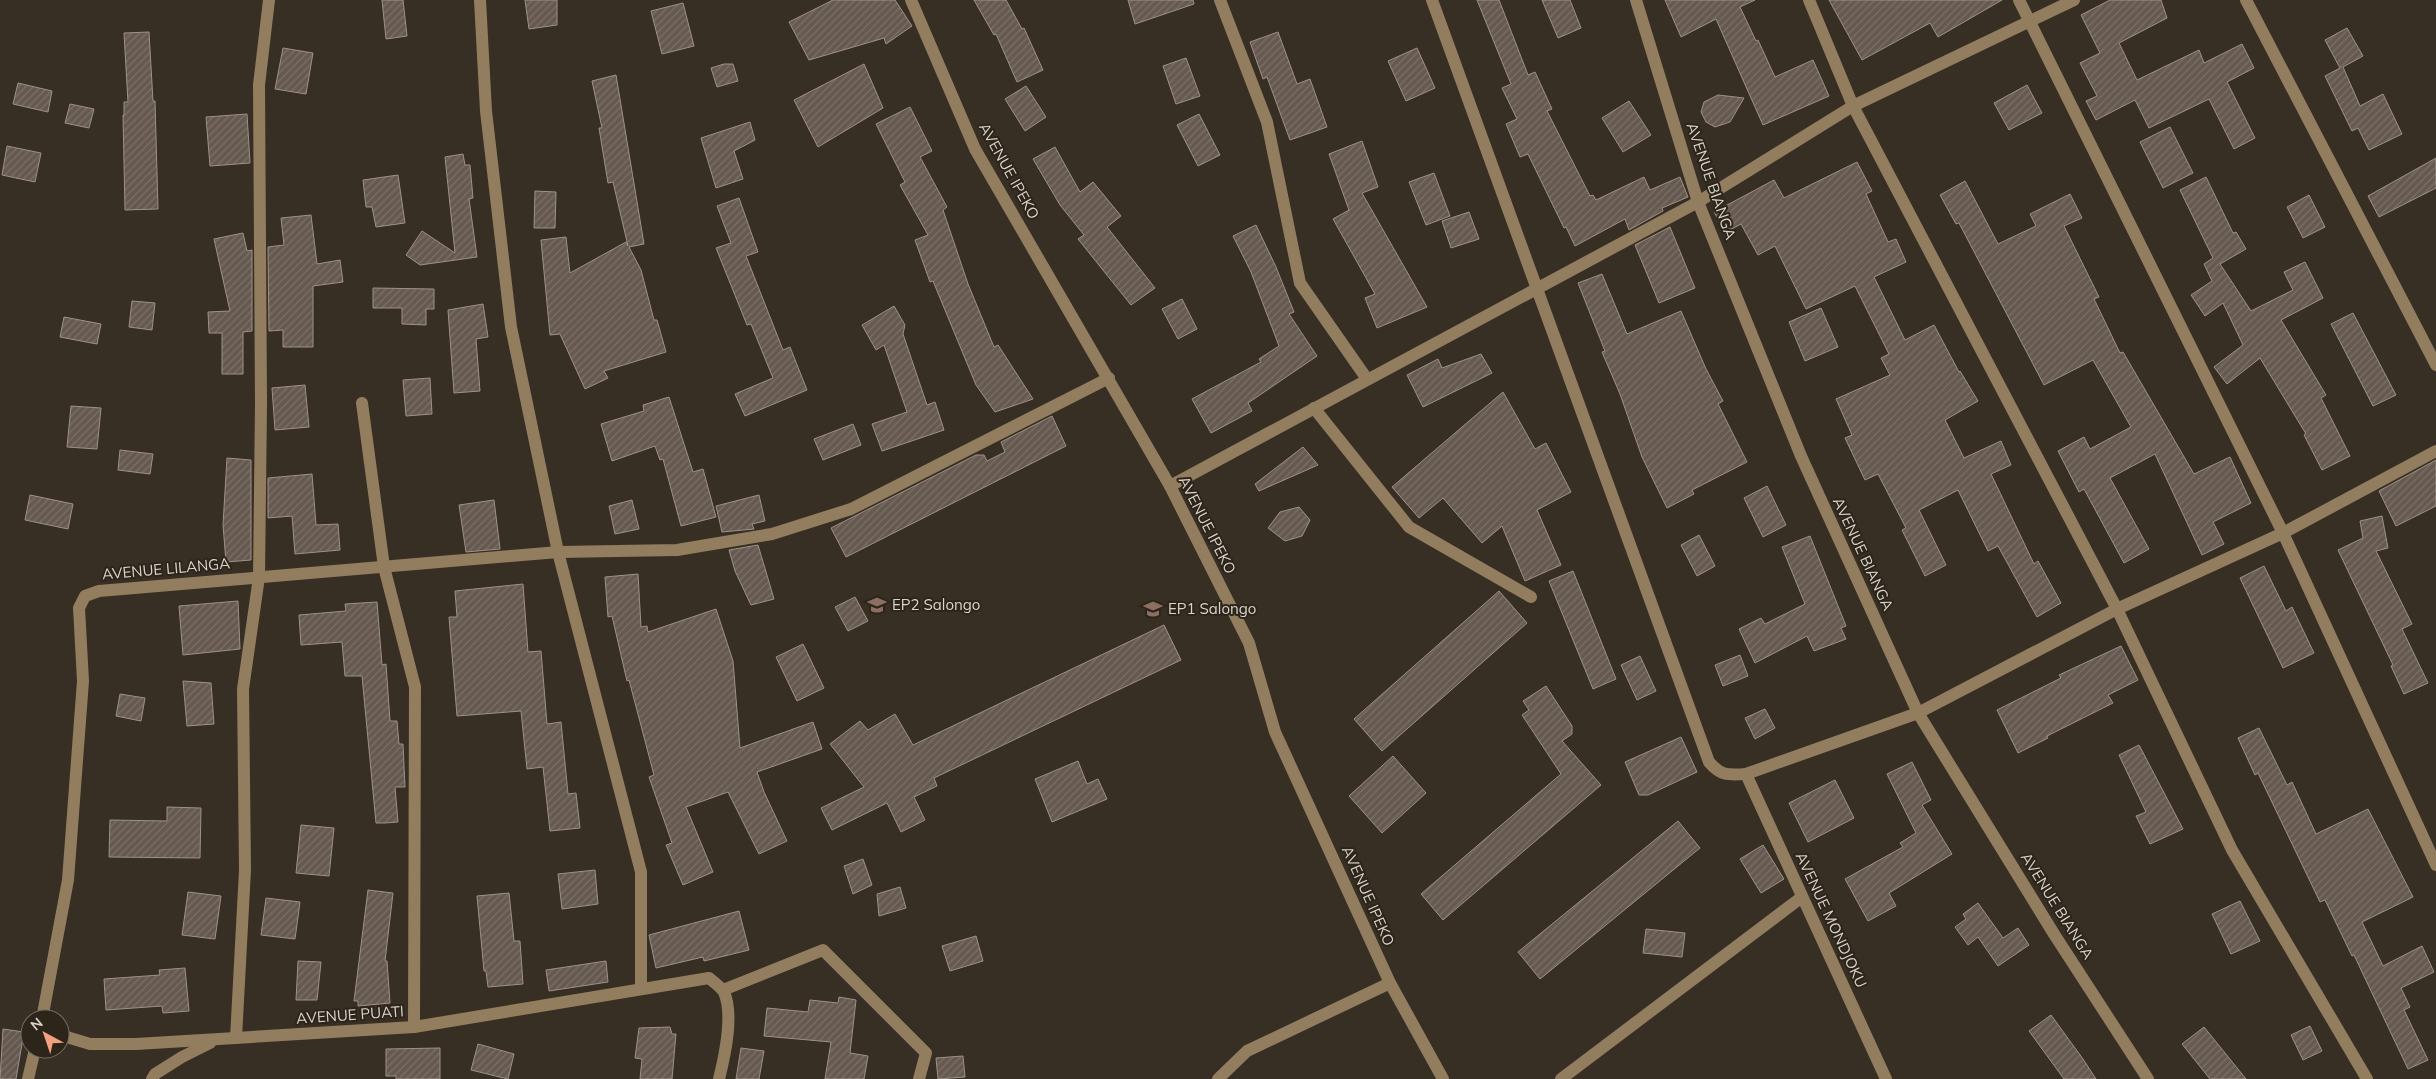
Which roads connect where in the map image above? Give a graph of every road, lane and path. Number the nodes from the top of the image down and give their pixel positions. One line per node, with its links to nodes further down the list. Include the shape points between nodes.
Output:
1 (269, 0): 25 (street, via 259,85)
2 (480, 0): 23 (street, via 486,111 511,327)
3 (911, 0): 16 (street, AVENUE IPEKO, via 975,149)
4 (1220, 0): 17 (street, via 1267,122 1300,283)
5 (1432, 0): 14 (street)
6 (1636, 0): 13 (street, AVENUE BIANGA)
7 (1809, 0): 12 (street)
8 (2019, 0): 11 (street)
9 (2074, 0): 11 (street)
10 (2246, 0): 15 (street)
11 (2030, 22): 12 (street); 22 (street)
12 (1853, 106): 13 (street); 27 (street)
13 (1698, 202): 14 (street); 28 (street, AVENUE BIANGA, via 1800,456)
14 (1537, 287): 17 (street); 29 (street, via 1709,762 1718,772)
15 (2436, 365)
16 (1109, 378): 21 (street, AVENUE IPEKO); 23 (street, AVENUE LILANGA, via 851,509 772,534 677,550)
17 (1367, 379): 19 (street)
18 (362, 403): 24 (street)
19 (1314, 408): 21 (street); 26 (street, via 1408,527)
20 (2436, 451): 22 (street)
21 (1170, 486): 32 (street, AVENUE IPEKO, via 1249,643 1275,732)
22 (2283, 532): 27 (street); 30 (street)
23 (558, 552): 24 (street, AVENUE LILANGA); 33 (street, via 641,872)
24 (384, 567): 25 (street, AVENUE LILANGA); 36 (street, via 415,687)
25 (259, 577): 35 (street, AVENUE LILANGA, via 99,591 85,596 79,608 83,681 68,880); 38 (street, via 243,689 245,870)
26 (1531, 597)
27 (2117, 609): 28 (street); 50 (street, via 2232,850)
28 (1918, 713): 29 (street); 49 (street, AVENUE BIANGA)
29 (1746, 774): 31 (street, AVENUE MONDJOKU)
30 (2436, 865)
31 (1802, 897): 47 (street); 48 (street, AVENUE MONDJOKU)
32 (1390, 983): 45 (street, via 1247,1051); 46 (street, AVENUE IPEKO)
33 (641, 989): 34 (street, AVENUE PUATI, via 709,978); 36 (street, AVENUE PUATI)
34 (723, 990): 43 (street, via 728,1010); 44 (street, via 823,950 926,1053)
35 (44, 1009)
36 (414, 1027): 38 (street, AVENUE PUATI)
37 (70, 1038): 39 (street, AVENUE PUATI, via 90,1044)
38 (236, 1038): 39 (street, AVENUE PUATI)
39 (217, 1040): 42 (street, via 182,1057)
40 (33, 1059): 41 (street)
41 (28, 1079)
42 (152, 1079)
43 (720, 1079)
44 (919, 1079)
45 (1218, 1079)
46 (1443, 1079)
47 (1561, 1079)
48 (1886, 1079)
49 (2148, 1079)
50 (2367, 1079)

